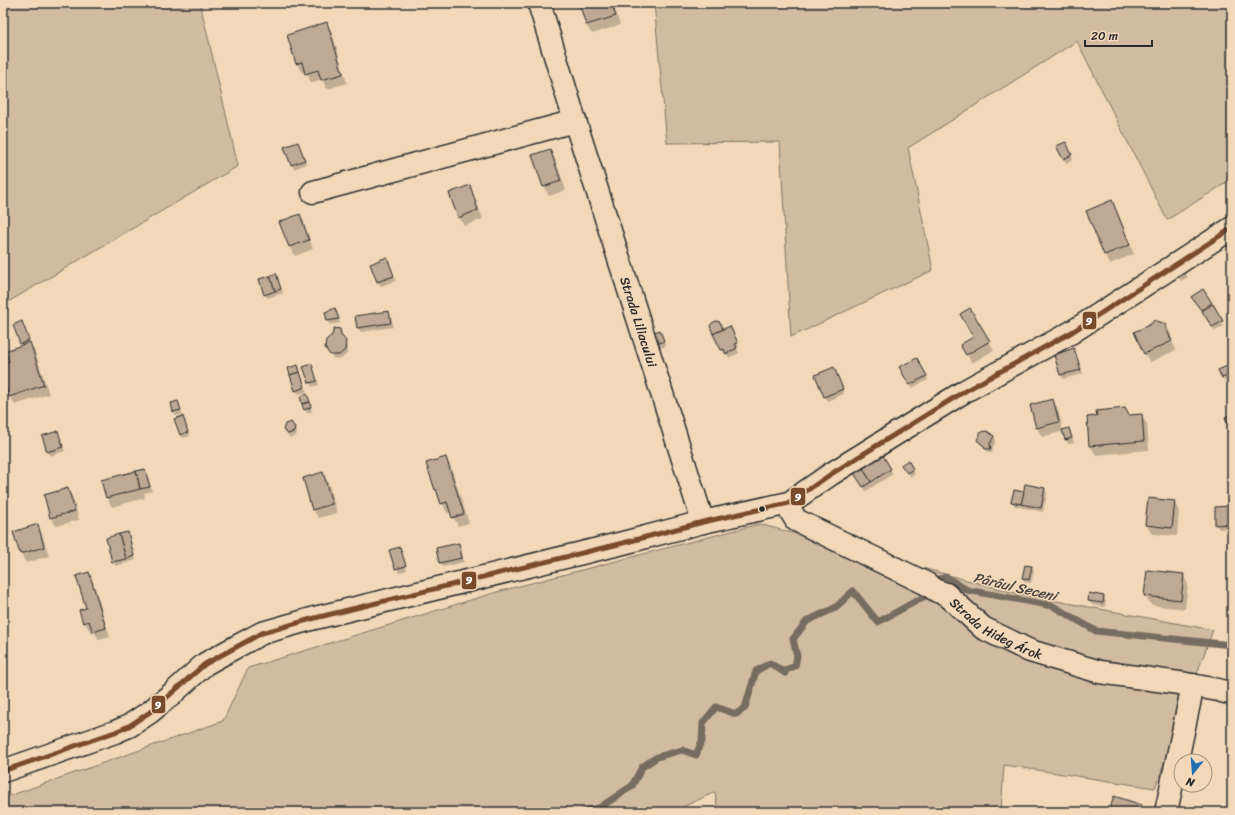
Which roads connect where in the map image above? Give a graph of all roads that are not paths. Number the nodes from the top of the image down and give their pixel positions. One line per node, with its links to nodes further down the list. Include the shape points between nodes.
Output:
1 (539, 3): 2 (street, Strada Liliacului)
2 (575, 121): 3 (street); 6 (street, Strada Liliacului)
3 (313, 192)
4 (1232, 228): 5 (street, via 1072,332 965,391)
5 (788, 503): 6 (street); 7 (street, Strada Hideg Árok, via 796,520 946,594 984,628 1030,651 1100,672)
6 (703, 522): 9 (street, via 262,633 205,664 150,712 129,726)
7 (1193, 685): 8 (street, Strada Hideg Árok); 10 (street)
8 (1232, 694)
9 (3, 771)
10 (1166, 812)

